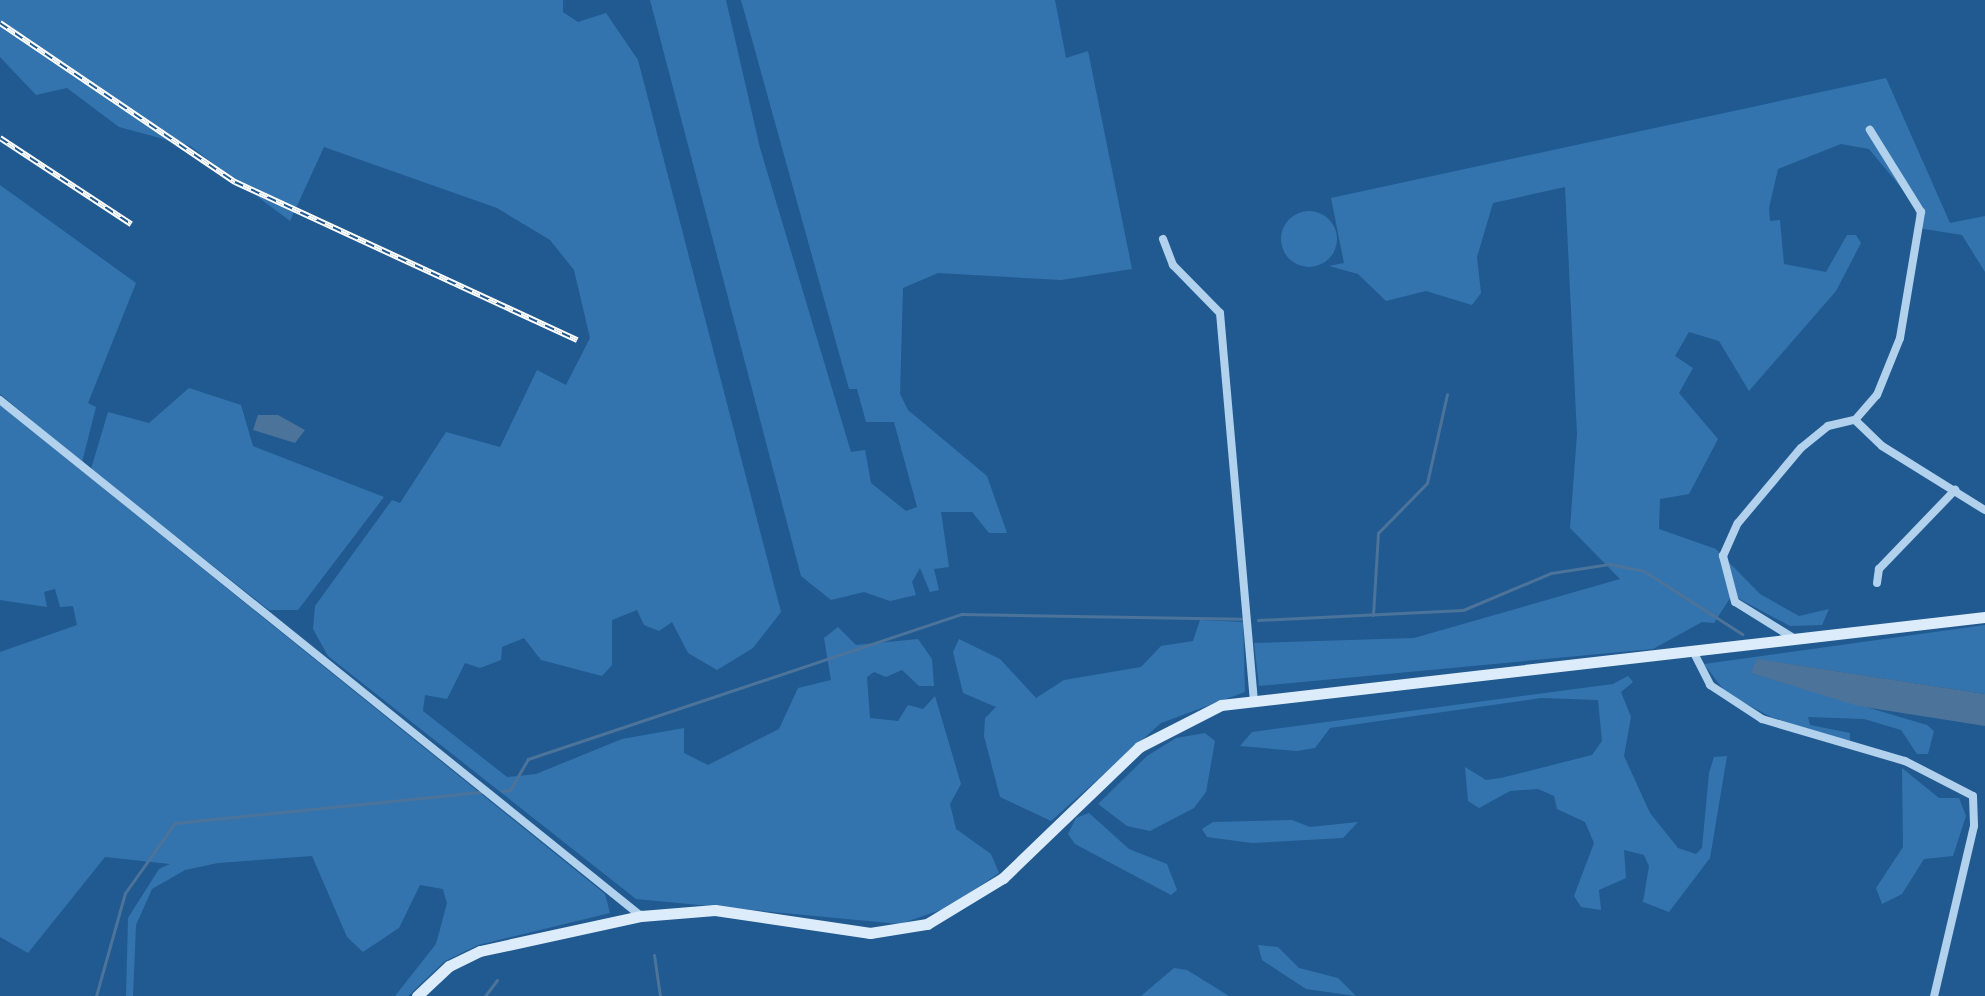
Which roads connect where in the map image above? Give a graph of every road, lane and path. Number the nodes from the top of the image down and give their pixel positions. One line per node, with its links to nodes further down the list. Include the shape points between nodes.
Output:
1 (1870, 130): 4 (street, via 1920,202 1922,231 1896,350 1883,385)
2 (1163, 239): 11 (street, via 1173,265 1220,313)
3 (0, 400): 12 (street)
4 (1855, 420): 5 (street); 9 (street, via 1828,426 1801,448 1738,523 1723,556 1735,602)
5 (1955, 490): 6 (street); 7 (street, via 1879,569)
6 (1985, 510)
7 (1877, 583)
8 (1985, 617): 9 (main road)
9 (1799, 641): 10 (main road)
10 (1694, 653): 11 (main road); 14 (street, via 1710,685 1762,719 1905,761 1973,796 1974,826)
11 (1254, 699): 12 (main road, via 1165,728 1003,878 927,924 870,933 715,910)
12 (641, 916): 13 (main road, via 480,951 449,966)
13 (417, 996)
14 (1934, 996)

